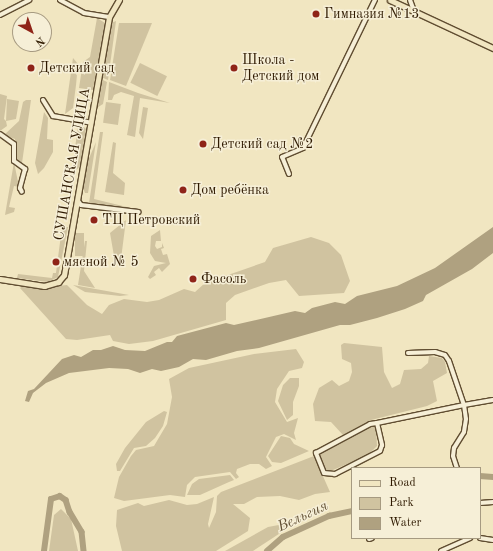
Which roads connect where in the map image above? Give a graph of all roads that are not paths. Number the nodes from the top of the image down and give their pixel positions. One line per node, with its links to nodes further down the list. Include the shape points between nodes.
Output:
1 (29, 0): 8 (street)
2 (60, 0): 9 (street, via 84,13)
3 (119, 0): 9 (main road, СУШАНСКАЯ УЛИЦА)
4 (375, 0): 14 (street, via 303,148 282,157)
5 (390, 0): 7 (main road)
6 (410, 0): 7 (street)
7 (414, 11): 10 (main road)
8 (0, 15)
9 (109, 17): 12 (main road, СУШАНСКАЯ УЛИЦА)
10 (493, 48)
11 (43, 100): 12 (street, via 53,116)
12 (90, 123): 16 (main road, СУШАНСКАЯ УЛИЦА)
13 (0, 134): 15 (street, via 14,144 14,161 25,169 20,188)
14 (289, 174)
15 (22, 192)
16 (78, 201): 17 (street, via 81,205); 18 (main road, СУШАНСКАЯ УЛИЦА, via 66,270 61,280 44,286)
17 (139, 212)
18 (0, 279)
19 (408, 353): 21 (street, via 435,352 445,355)
20 (493, 400): 21 (street)
21 (464, 405): 22 (street); 23 (street, via 464,432 454,448 453,456)
22 (377, 422): 22 (street, via 316,453 324,472 335,474 380,451 382,445)
23 (457, 467)
24 (493, 502): 25 (street)
25 (481, 503)
26 (481, 538): 28 (street)
27 (468, 539): 29 (street)
28 (493, 540)
29 (441, 551)

